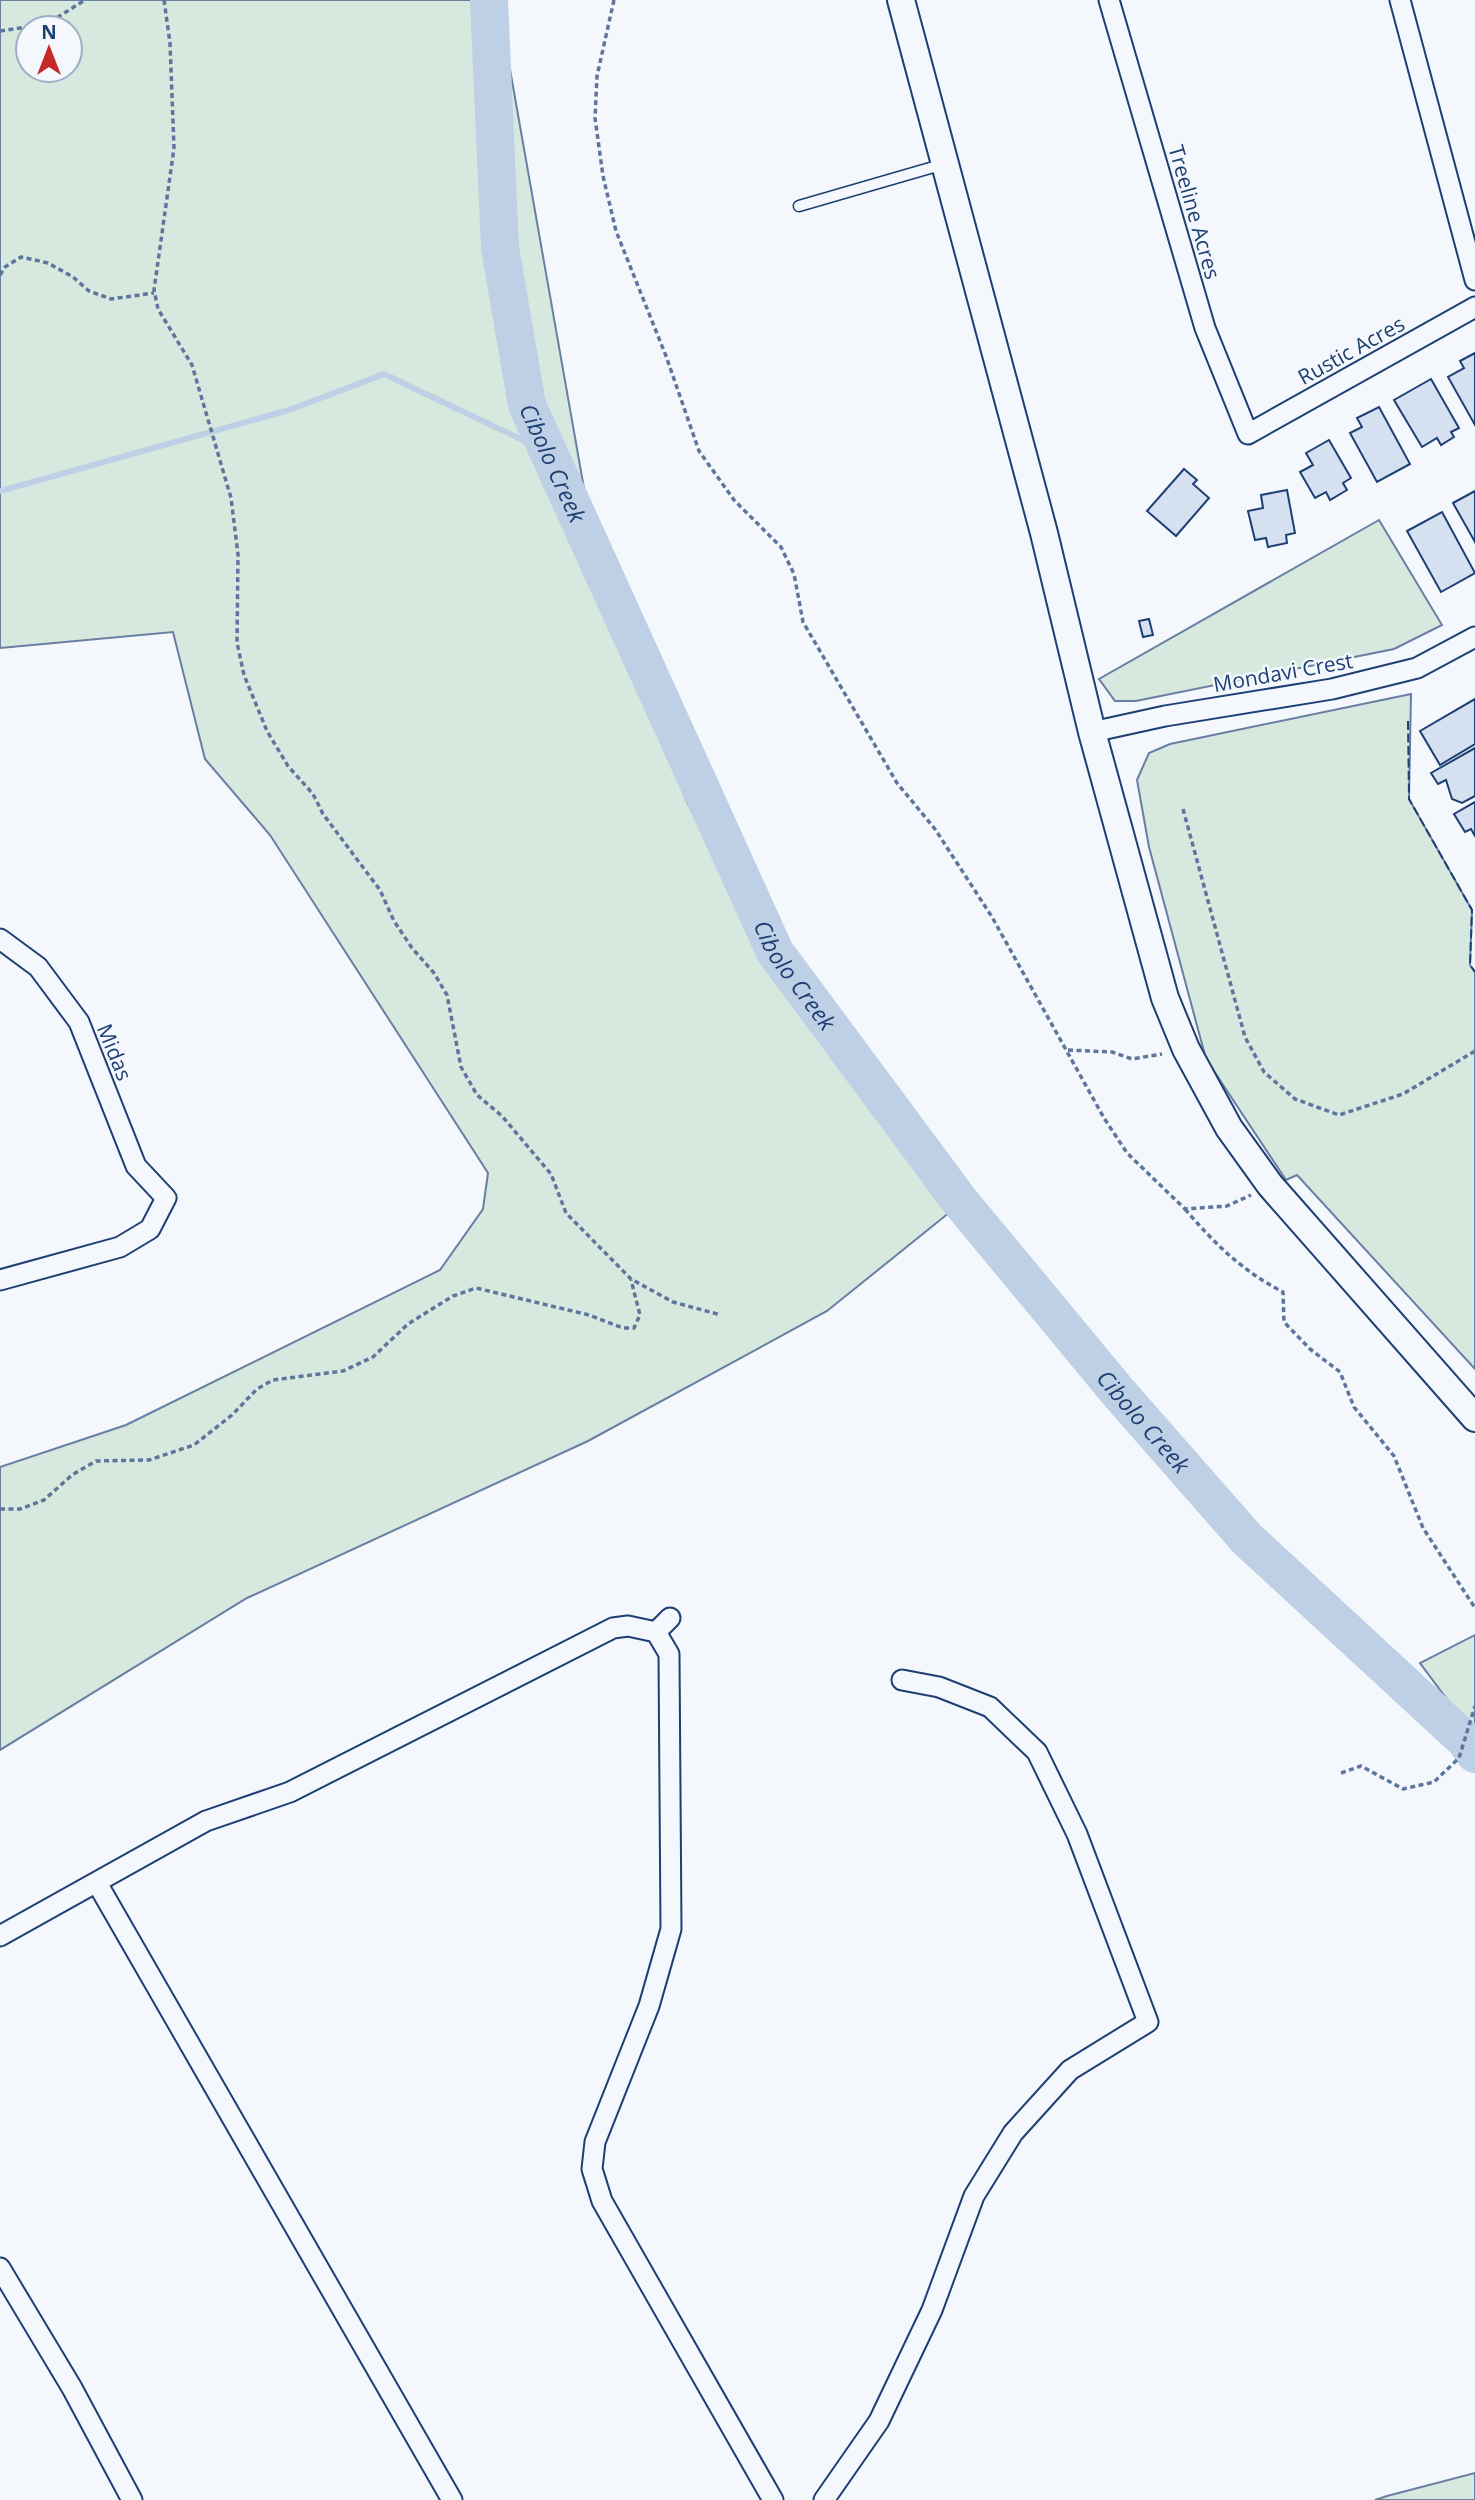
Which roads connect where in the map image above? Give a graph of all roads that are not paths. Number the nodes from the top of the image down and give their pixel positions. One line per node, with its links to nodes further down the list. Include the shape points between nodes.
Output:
1 (901, 0): 4 (main road)
2 (1109, 0): 8 (street, Treeline Acres, via 1205,328)
3 (1400, 0): 6 (street)
4 (945, 164): 5 (lane); 10 (main road)
5 (799, 206)
6 (1475, 280)
7 (1475, 307): 8 (street, Rustic Acres)
8 (1248, 434)
9 (1475, 637): 10 (street, Mondavi Crest, via 1417,667 1345,686)
10 (1093, 732): 13 (main road, via 1166,998 1186,1049 1229,1128 1305,1228)
11 (0, 939): 12 (street, Midas, via 38,967 79,1022 136,1166 166,1198 149,1229 120,1247)
12 (0, 1280)
13 (1475, 1418)
14 (670, 1618): 15 (street)
15 (656, 1632): 17 (street, via 613,1628 290,1792 206,1821); 22 (street, via 669,1654 671,1929 649,2006 595,2141 592,2169 602,2201)
16 (902, 1680): 23 (street, via 939,1687 990,1707 1037,1752 1077,1834 1148,2022 1070,2070 1013,2133 974,2196 932,2309 879,2421)
17 (97, 1883): 18 (street); 21 (street)
18 (0, 1936)
19 (0, 2268): 20 (street)
20 (132, 2500)
21 (452, 2500)
22 (773, 2500)
23 (824, 2500)

